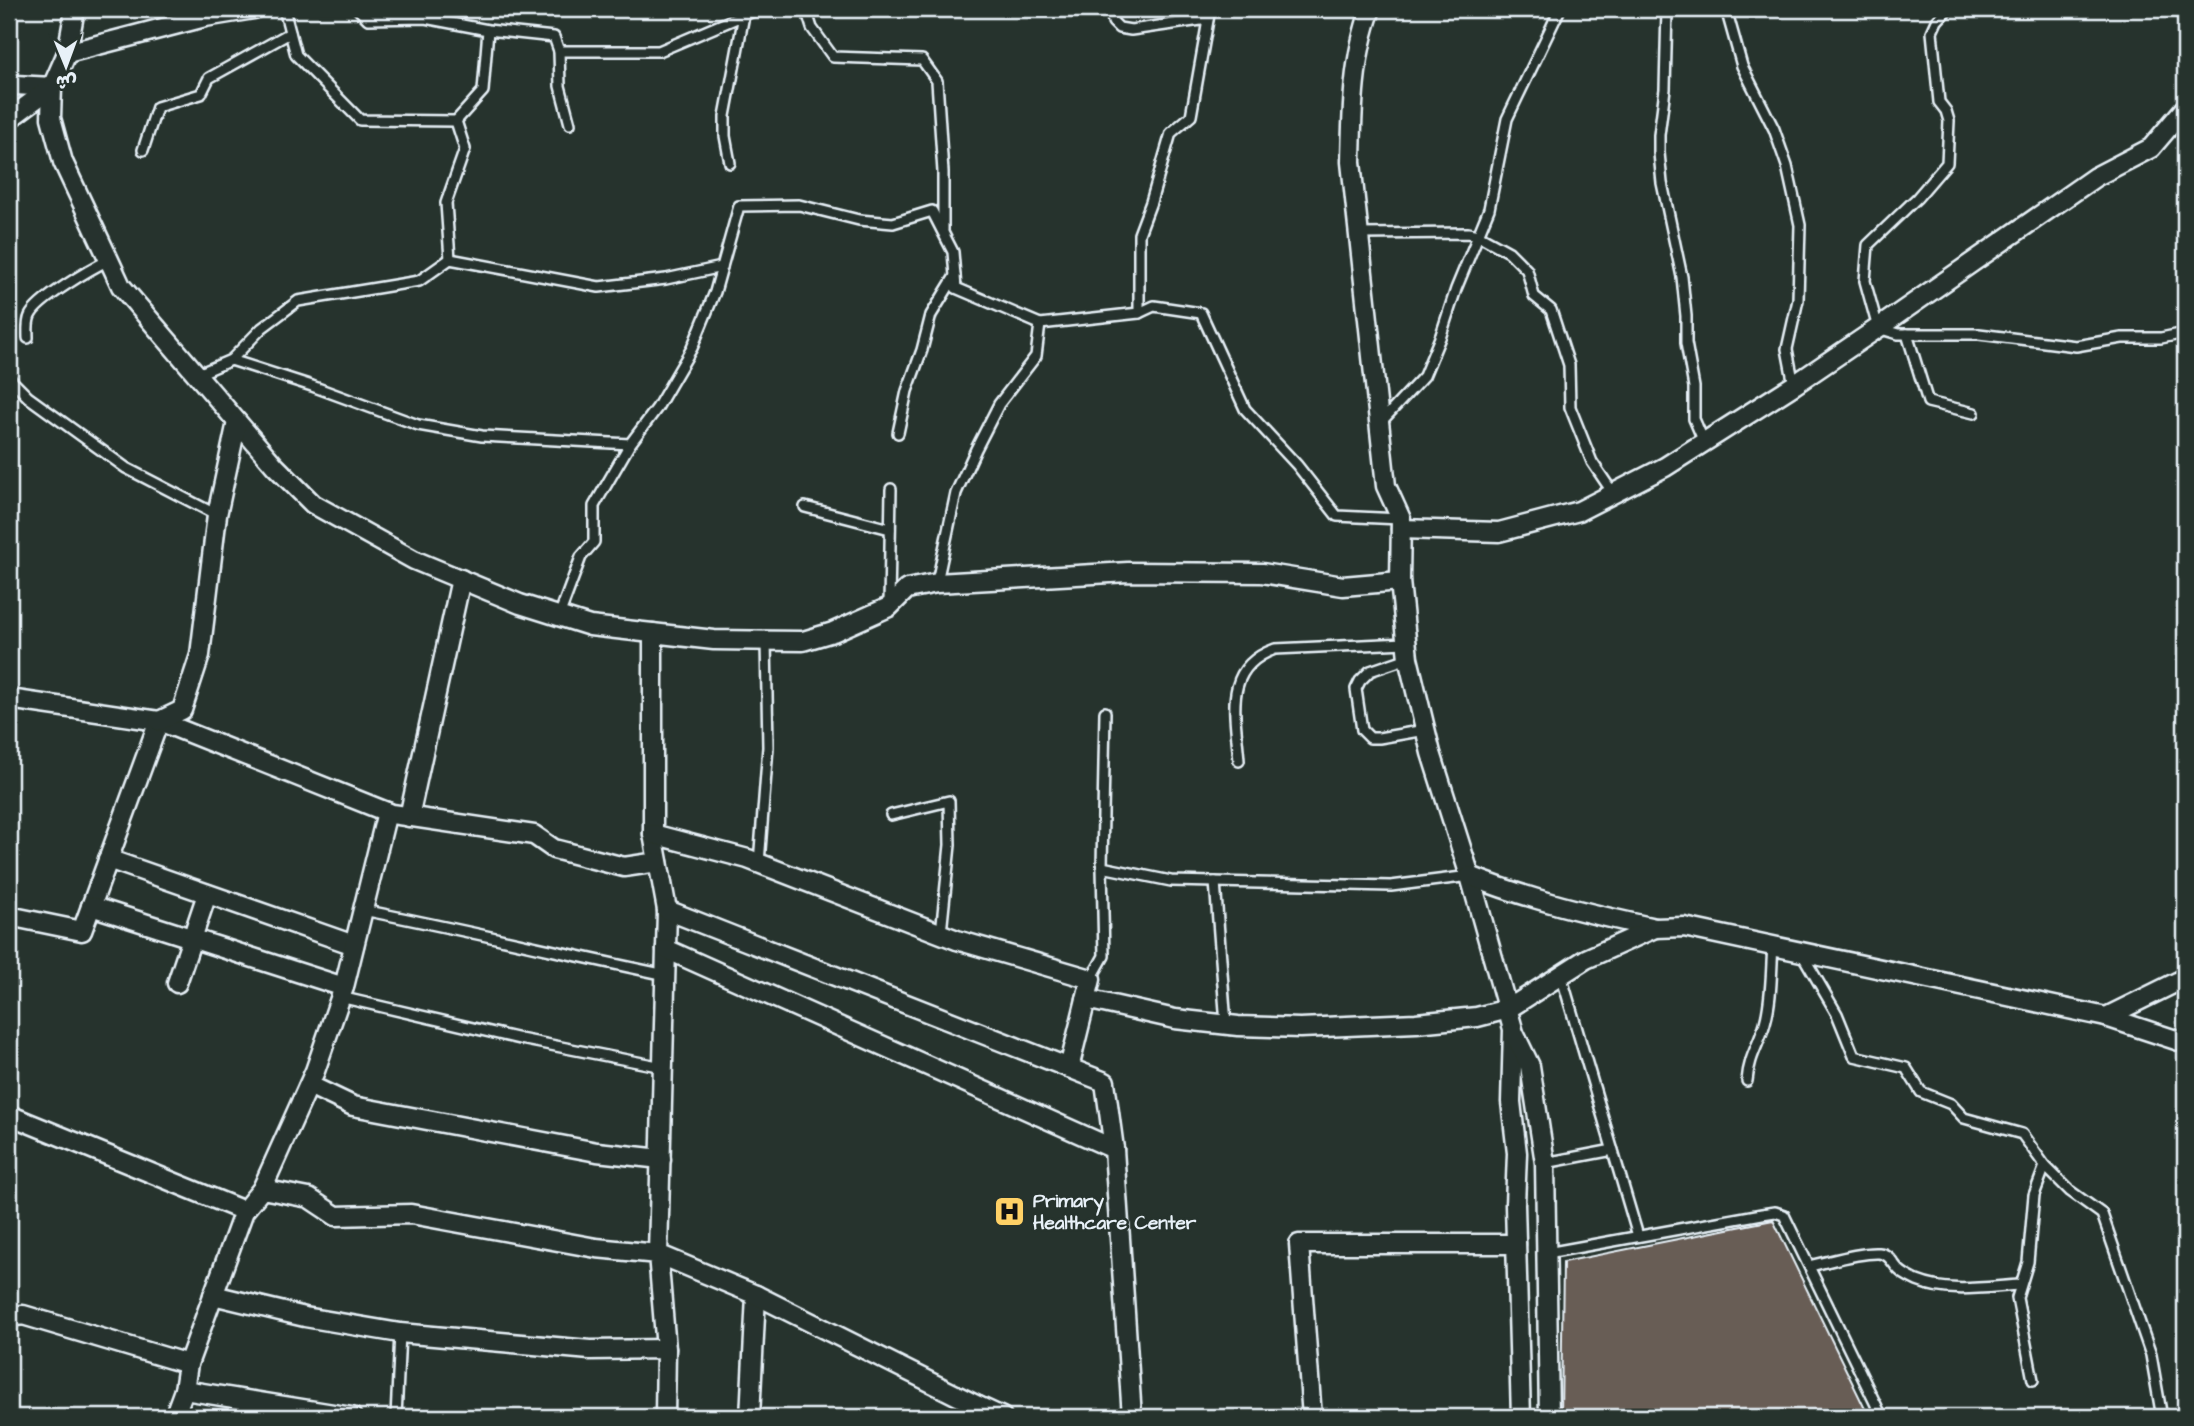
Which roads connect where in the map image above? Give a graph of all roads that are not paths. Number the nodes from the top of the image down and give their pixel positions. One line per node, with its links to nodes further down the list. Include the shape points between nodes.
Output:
1 (75, 9): 18 (street)
2 (254, 9): 18 (street)
3 (284, 9): 16 (lane)
4 (358, 9): 15 (lane, via 368,19 425,18)
5 (758, 9): 14 (lane)
6 (806, 9): 27 (lane, via 812,29 833,57 922,60 937,81)
7 (1111, 9): 13 (lane, via 1119,29 1131,30)
8 (1371, 9): 28 (street, via 1352,114 1351,162)
9 (1560, 9): 29 (lane, via 1507,120 1489,209)
10 (1667, 9): 48 (lane, via 1659,153 1682,277 1694,419)
11 (1726, 9): 43 (lane, via 1742,66 1787,166 1800,225 1798,300 1787,349)
12 (1948, 9): 36 (lane, via 1932,32 1939,102 1949,121 1947,163 1868,245 1865,281)
13 (1209, 14): 34 (lane, via 1191,116 1171,134 1139,234)
14 (744, 15): 17 (lane, via 659,51); 26 (lane, via 725,116)
15 (488, 30): 17 (lane, via 554,37); 23 (lane, via 483,91)
16 (290, 33): 23 (lane, via 296,55 360,120); 25 (lane, via 209,78 201,94 157,107)
17 (559, 51): 24 (lane, via 560,86)
18 (67, 52): 20 (street)
19 (9, 87): 20 (street)
20 (52, 87): 22 (street); 31 (street, via 51,118 63,162)
21 (2185, 108): 36 (street, via 2151,148 2095,177)
22 (9, 119)
23 (456, 121): 30 (lane, via 465,149 446,203)
24 (570, 124)
25 (143, 150)
26 (730, 163)
27 (943, 232): 32 (lane, via 932,211 893,223 799,205 739,206); 33 (lane, via 953,251)
28 (1360, 234): 29 (lane); 46 (street)
29 (1478, 234): 46 (lane, via 1424,376); 51 (lane, via 1509,252 1527,270 1534,296 1550,310 1569,365 1570,407 1592,462)
30 (450, 258): 32 (lane, via 599,287); 40 (lane, via 419,281 298,301 262,328)
31 (108, 260): 39 (lane, via 36,308 29,317); 41 (street, via 121,286)
32 (722, 267): 49 (lane, via 692,348)
33 (955, 276): 35 (lane, via 957,288); 47 (lane, via 931,315)
34 (1139, 313): 35 (lane); 54 (lane, via 1154,306 1200,313 1245,409 1337,516)
35 (1040, 324): 58 (lane, via 1035,356 999,404 956,493)
36 (1878, 328): 38 (lane); 43 (street)
37 (2185, 333): 38 (lane, via 2076,346 1979,334)
38 (1907, 334): 44 (lane, via 1928,402)
39 (28, 338)
40 (231, 360): 41 (lane); 49 (lane, via 418,425 482,436)
41 (196, 374): 45 (street)
42 (9, 378): 53 (lane, via 126,468)
43 (1794, 385): 48 (street)
44 (1974, 413)
45 (237, 422): 53 (street); 56 (street, via 313,505 414,560)
46 (1380, 424): 54 (street, via 1386,486)
47 (898, 433)
48 (1704, 442): 51 (street)
49 (630, 444): 60 (lane, via 594,506 594,542 581,557)
50 (891, 489): 55 (lane)
51 (1613, 494): 54 (street, via 1579,510 1499,532)
52 (806, 507): 55 (lane)
53 (217, 515): 66 (street, via 201,654 181,709)
54 (1401, 524): 57 (street)
55 (890, 529): 59 (lane)
56 (461, 579): 60 (street); 71 (street)
57 (1400, 581): 58 (street, via 1343,586 1262,573 1128,572); 63 (street)
58 (937, 583): 59 (street, via 907,589)
59 (888, 607): 62 (street, via 803,641)
60 (559, 616): 61 (street, via 590,626)
61 (653, 633): 62 (street); 72 (street)
62 (766, 640): 75 (lane, via 768,747)
63 (1407, 651): 67 (street); 67 (lane, via 1360,681 1356,689 1362,730 1370,738); 68 (lane, via 1275,649 1264,653 1247,667 1234,693)
64 (9, 699): 66 (street)
65 (1105, 712): 76 (lane)
66 (159, 721): 69 (street); 73 (street)
67 (1425, 730): 77 (street)
68 (1239, 761)
69 (387, 812): 71 (street); 81 (street)
70 (891, 815): 85 (lane, via 949,801 950,845)
71 (409, 817): 74 (street, via 534,835 555,849 624,867)
72 (653, 834): 74 (street); 75 (street)
73 (108, 859): 79 (street); 80 (street)
74 (658, 862): 82 (street)
75 (759, 863): 85 (street)
76 (1102, 867): 78 (lane, via 1171,881); 94 (lane, via 1104,956)
77 (1470, 876): 78 (lane, via 1391,886); 84 (street, via 1570,910); 98 (street)
78 (1215, 882): 100 (lane)
79 (207, 894): 86 (street); 87 (street)
80 (91, 906): 83 (street, via 82,931); 86 (street)
81 (363, 910): 87 (street); 91 (lane)
82 (667, 910): 89 (street); 104 (street)
83 (9, 916)
84 (1655, 928): 88 (street, via 1684,927); 92 (street)
85 (941, 933): 94 (street)
86 (193, 939): 95 (street); 96 (street)
87 (354, 945): 96 (street)
88 (1773, 946): 90 (street); 105 (lane, via 1765,1024 1748,1063)
89 (666, 949): 91 (street); 108 (street)
90 (1801, 952): 99 (street); 112 (lane, via 1854,1056 1906,1068 1921,1091 1951,1104 1964,1118 2022,1134)
91 (666, 975): 103 (street)
92 (1561, 975): 98 (street); 109 (lane)
93 (2185, 978): 99 (street)
94 (1090, 979): 97 (street)
95 (177, 983)
96 (342, 992): 103 (lane, via 520,1039); 106 (street)
97 (1086, 999): 100 (street, via 1175,1019); 104 (street)
98 (1508, 1009): 100 (street, via 1416,1023 1300,1028); 101 (street)
99 (2106, 1017): 102 (street)
100 (1226, 1024)
101 (1513, 1029): 111 (street, via 1530,1066); 113 (street)
102 (2185, 1043)
103 (663, 1067): 110 (street)
104 (1069, 1068): 108 (street, via 1105,1082)
105 (1747, 1081)
106 (309, 1085): 110 (street, via 353,1106 597,1152); 115 (street)
107 (9, 1115): 116 (street)
108 (1114, 1149): 138 (street)
109 (1612, 1150): 111 (lane); 117 (lane)
110 (661, 1158): 120 (street)
111 (1545, 1163): 114 (street)
112 (2045, 1166): 122 (lane, via 2034,1195 2028,1262); 143 (lane, via 2102,1214 2151,1355)
113 (1516, 1185): 114 (street); 118 (street)
114 (1545, 1185): 119 (street)
115 (262, 1189): 116 (street); 120 (street, via 309,1198 336,1216 411,1214 596,1248)
116 (244, 1211): 123 (street)
117 (1638, 1236): 119 (lane); 121 (lane, via 1775,1212 1784,1215)
118 (1516, 1244): 139 (street, via 1299,1244); 140 (street)
119 (1547, 1252): 141 (street)
120 (658, 1254): 124 (street); 127 (street)
121 (1809, 1266): 122 (lane, via 1882,1253 1906,1276 1932,1286); 142 (lane)
122 (2020, 1285): 129 (lane, via 2017,1298)
123 (213, 1295): 126 (street); 128 (street)
124 (756, 1295): 131 (street); 136 (street)
125 (9, 1317): 128 (street, via 23,1315)
126 (400, 1334): 127 (street, via 590,1350); 134 (lane)
127 (666, 1349): 135 (street)
128 (188, 1364): 130 (street)
129 (2034, 1380)
130 (184, 1390): 132 (street); 133 (street)
131 (978, 1412): 137 (street)
132 (174, 1417)
133 (352, 1417)
134 (396, 1417)
135 (665, 1417)
136 (750, 1417)
137 (1002, 1417)
138 (1132, 1417)
139 (1312, 1417)
140 (1521, 1417)
141 (1549, 1417)
142 (1882, 1417)
143 (2159, 1417)

